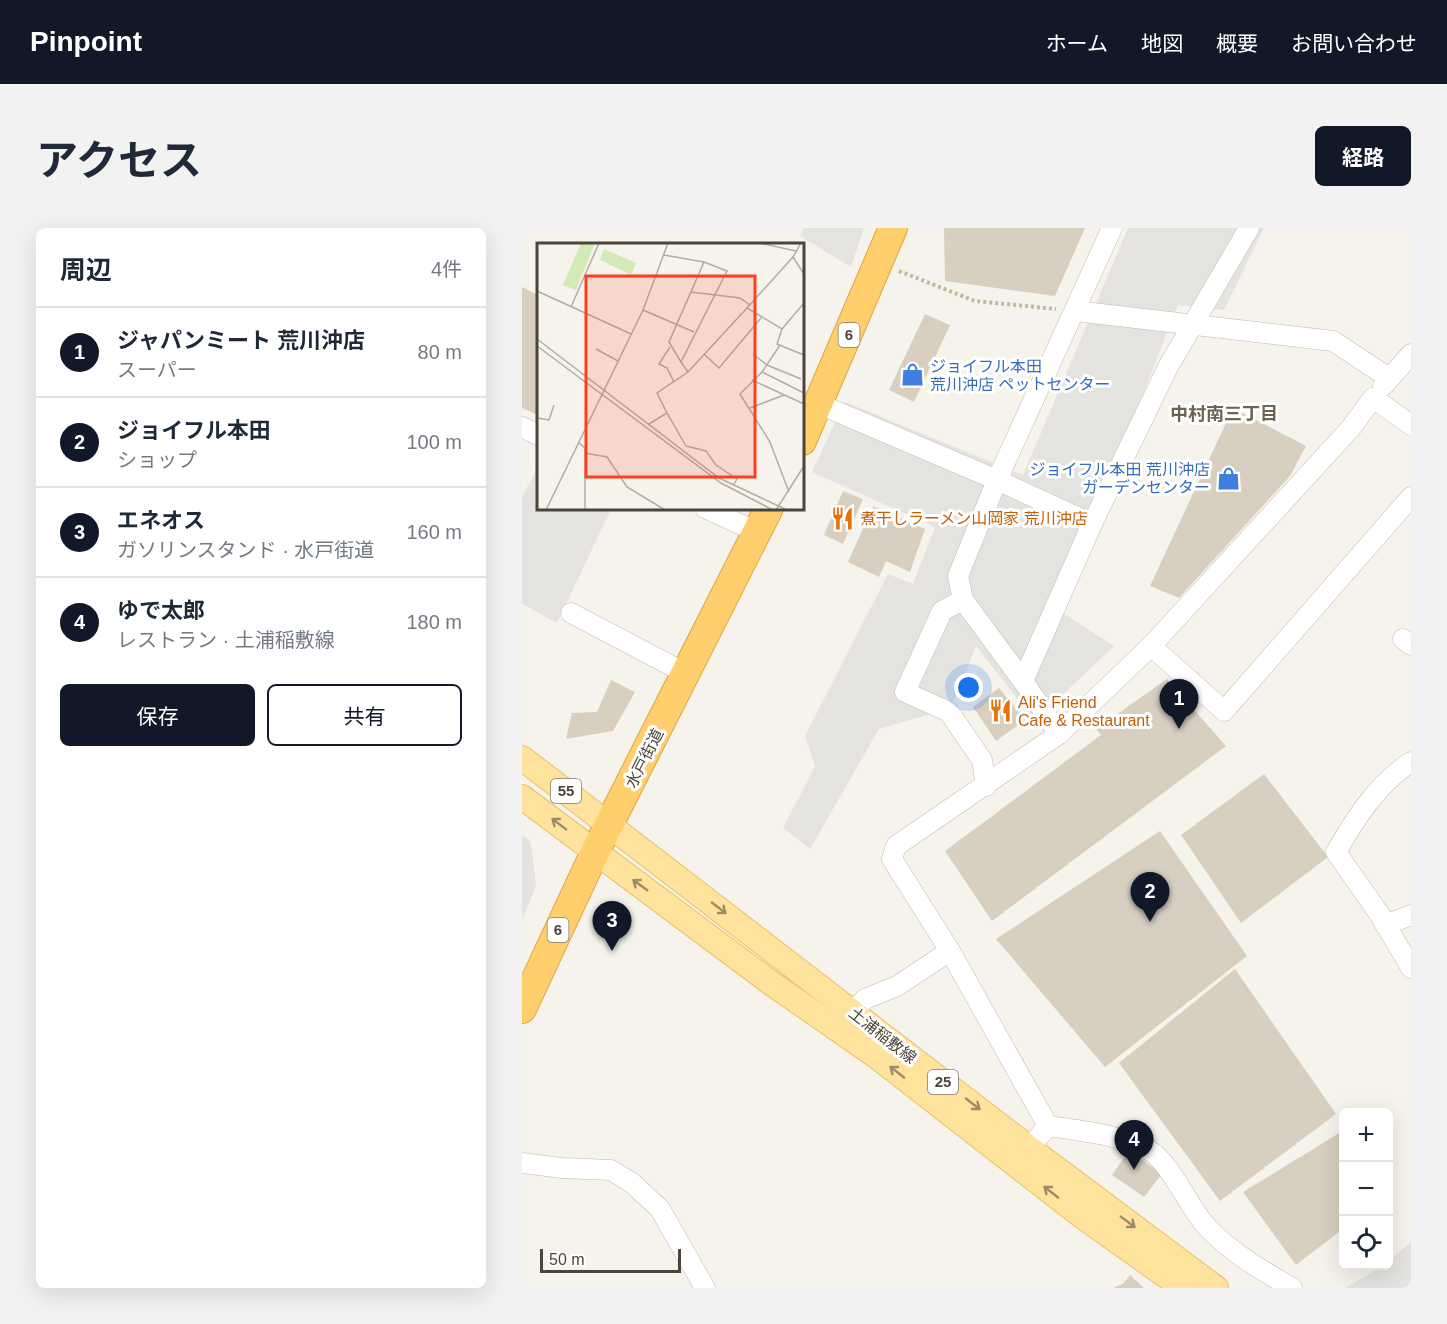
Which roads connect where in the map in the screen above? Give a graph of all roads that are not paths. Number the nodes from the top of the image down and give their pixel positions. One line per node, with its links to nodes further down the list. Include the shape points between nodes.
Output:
1 (893, 228): 9 (highway, 6)
2 (1112, 228): 4 (street)
3 (1249, 228): 5 (street)
4 (1075, 310): 5 (street); 14 (street)
5 (1194, 324): 7 (street, via 1333,341); 18 (street, via 1168,367)
6 (1411, 354): 7 (street)
7 (1389, 378): 8 (street)
8 (1373, 398): 10 (street); 21 (street, via 1350,429)
9 (819, 405): 13 (highway, 6); 14 (street, via 839,410)
10 (1411, 425)
11 (522, 427): 12 (street)
12 (537, 434)
13 (804, 437)
14 (997, 480): 18 (street); 19 (street, via 958,576)
15 (1411, 497): 21 (street, via 1224,711)
16 (715, 510): 17 (street)
17 (763, 520): 22 (highway, 水戸街道 / 6)
18 (1092, 524): 23 (street)
19 (963, 600): 23 (street); 29 (street, via 942,611 904,692 949,712 982,760)
20 (571, 614): 22 (street)
21 (1151, 646): 24 (street)
22 (687, 674): 31 (highway, 水戸街道 / 6)
23 (1023, 681): 24 (street)
24 (1059, 734): 29 (street)
25 (522, 758): 31 (main road, 55)
26 (1411, 762): 27 (street)
27 (1393, 774): 28 (street); 34 (street, via 1359,813 1336,852)
28 (1411, 782)
29 (986, 786): 35 (street, via 896,846 892,859)
30 (522, 797): 32 (main road, 55, one-way to 30)
31 (610, 823): 32 (highway, 水戸街道 / 6); 38 (main road, 土浦稲敷線 / 25, one-way to 38)
32 (595, 852): 37 (highway, 水戸街道 / 6); 43 (main road, 土浦稲敷線 / 25, one-way to 32, via 1083,1217 876,1056)
33 (1411, 915): 34 (street)
34 (1385, 925): 36 (street)
35 (950, 951): 38 (street, via 897,986 865,999); 39 (street)
36 (1411, 968)
37 (522, 1009)
38 (852, 1012): 40 (main road, 土浦稲敷線 / 25, one-way to 40)
39 (1048, 1126): 40 (street); 45 (street, via 1104,1134 1152,1151 1206,1227 1254,1265)
40 (1029, 1148): 44 (main road, 土浦稲敷線 / 25, one-way to 44)
41 (522, 1162): 42 (street, via 611,1170 632,1183 660,1209)
42 (705, 1288)
43 (1183, 1288)
44 (1216, 1288)
45 (1292, 1288)

